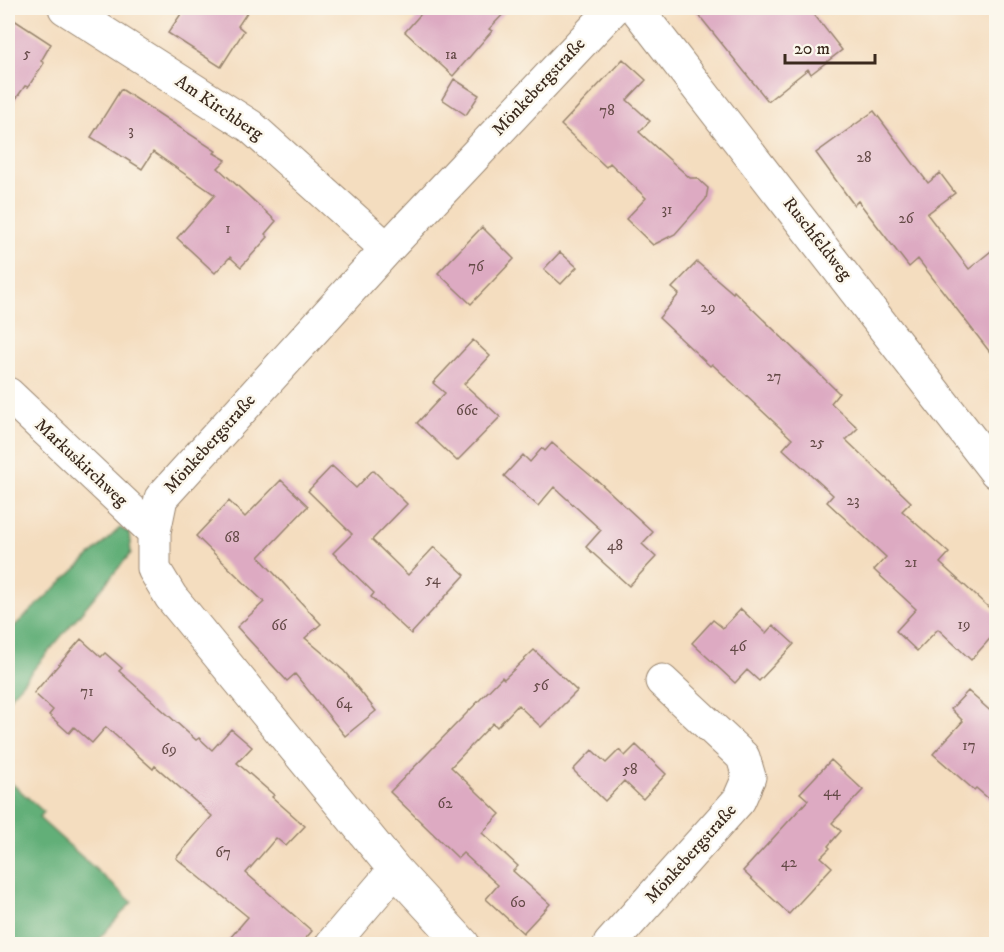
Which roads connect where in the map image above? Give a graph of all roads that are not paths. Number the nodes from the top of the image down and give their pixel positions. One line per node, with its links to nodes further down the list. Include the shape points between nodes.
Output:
1 (65, 8): 4 (street, Am Kirchberg, via 250,126)
2 (614, 8): 4 (street, Mönkebergstraße)
3 (636, 8): 6 (street, Ruschfeldweg)
4 (387, 249): 7 (street, Mönkebergstraße, via 161,498)
5 (8, 394): 7 (street, Markuskirchweg)
6 (996, 472)
7 (154, 532): 9 (street, Mönkebergstraße, via 154,569 171,597)
8 (662, 681): 12 (street, Mönkebergstraße, via 743,757 749,777 740,800)
9 (395, 870): 10 (street); 11 (street, Mönkebergstraße)
10 (332, 945)
11 (463, 945)
12 (610, 945)

